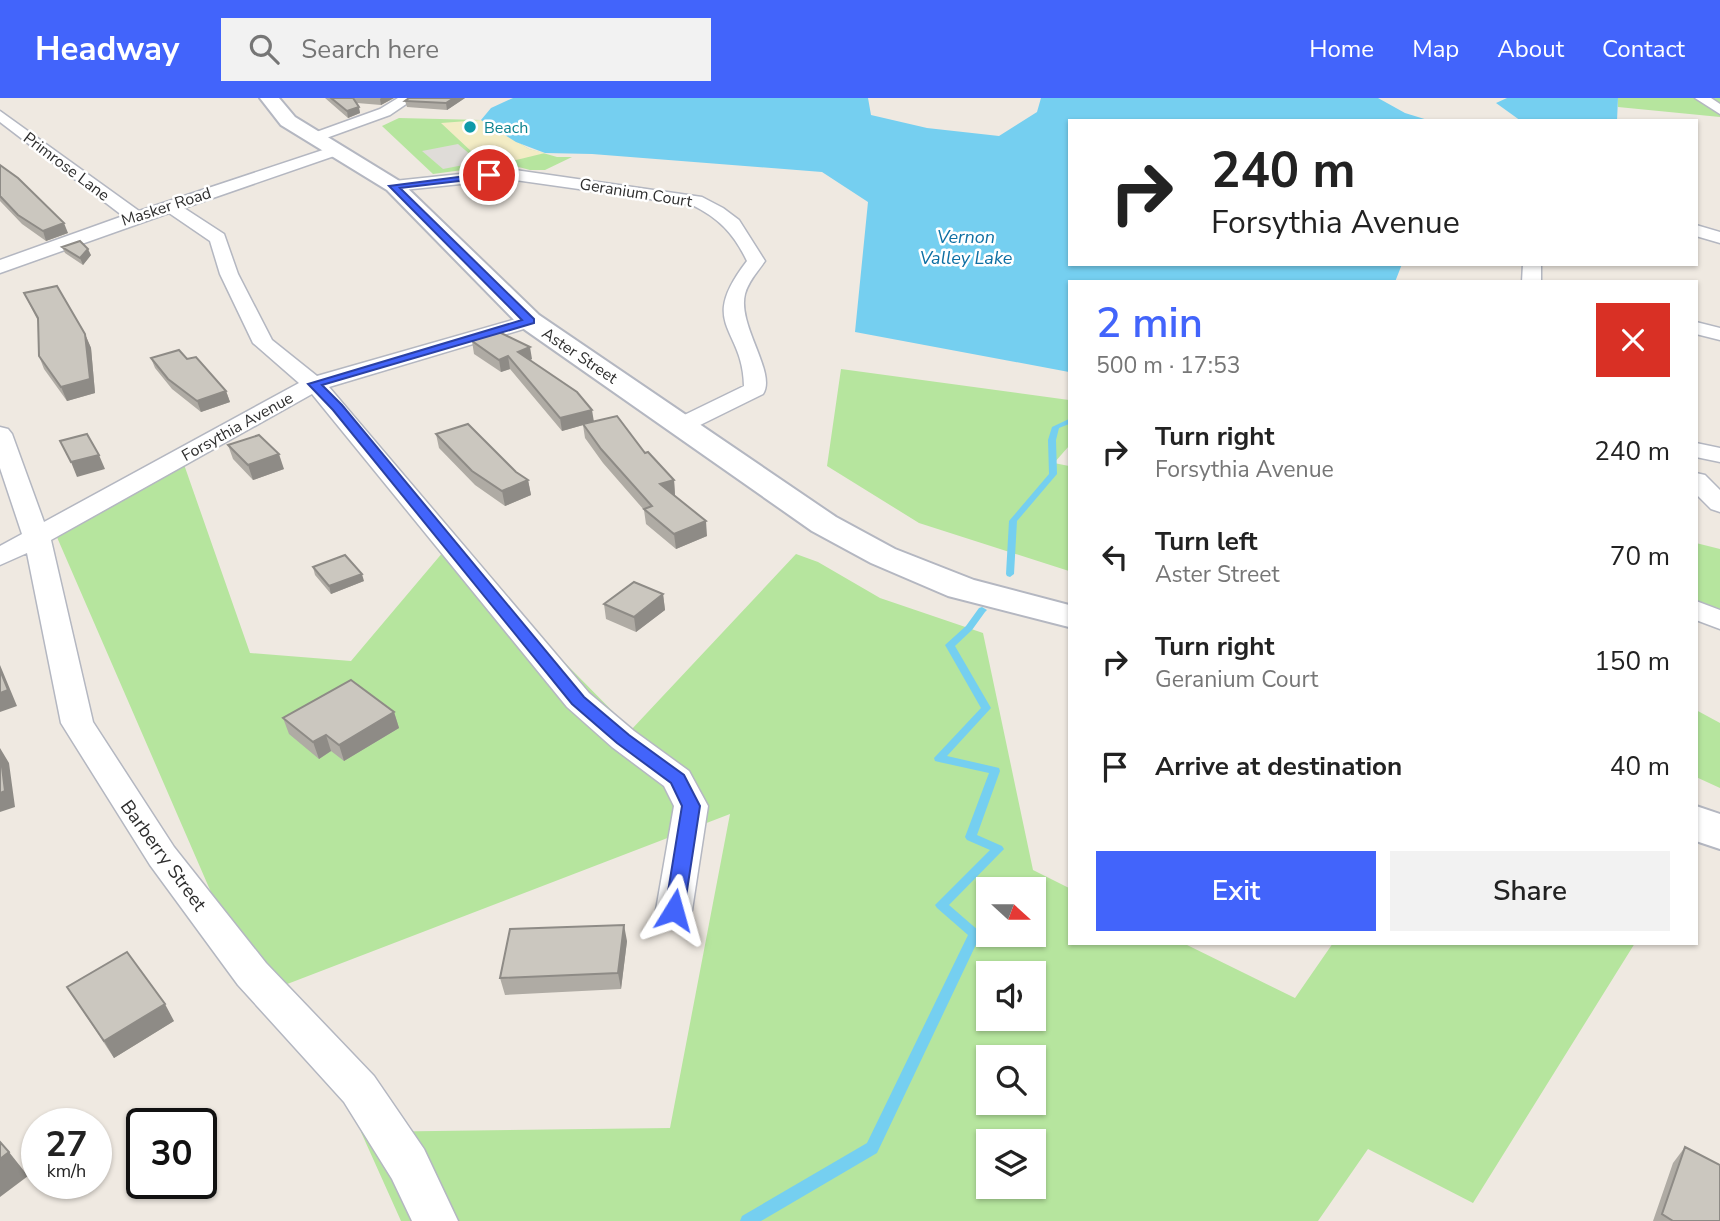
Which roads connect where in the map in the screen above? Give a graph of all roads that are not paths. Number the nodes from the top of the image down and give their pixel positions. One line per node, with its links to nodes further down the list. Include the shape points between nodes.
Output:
1 (270, 98): 8 (street, Aster Street, via 288,121)
2 (408, 98): 8 (street, Masker Road)
3 (1702, 98): 4 (street)
4 (1720, 110)
5 (0, 115): 6 (street, Primrose Lane)
6 (25, 135): 7 (street); 11 (street, Primrose Lane)
7 (0, 139)
8 (324, 145): 9 (street, Aster Street); 10 (street, Masker Road)
9 (394, 186): 15 (street, Aster Street); 19 (street, Geranium Court, via 508,174 696,201 719,211 744,235 756,261 735,293 734,327 756,379 755,389)
10 (170, 206): 11 (street, Masker Road); 18 (street, via 218,238 229,274 263,343)
11 (134, 216): 14 (street, Masker Road)
12 (1698, 231): 13 (street)
13 (1720, 237)
14 (0, 267)
15 (530, 321): 18 (street, Forsythia Avenue); 19 (street, Aster Street)
16 (1698, 328): 17 (street)
17 (1720, 334)
18 (314, 384): 25 (street, Forsythia Avenue); 32 (street, via 578,700 677,779 691,806)
19 (682, 425): 28 (street, Aster Street, via 824,524 883,556 961,588)
20 (0, 434): 25 (street, Barberry Street)
21 (1698, 450): 22 (street)
22 (1720, 455)
23 (1698, 482): 24 (street)
24 (1720, 504)
25 (37, 538): 26 (street, Forsythia Avenue); 33 (street, Barberry Street, via 76,723 162,856 252,974 359,1089 408,1164)
26 (0, 557)
27 (1698, 611): 29 (street)
28 (1068, 616)
29 (1720, 620)
30 (1698, 823): 31 (street)
31 (1720, 833)
32 (674, 910)
33 (435, 1221)

